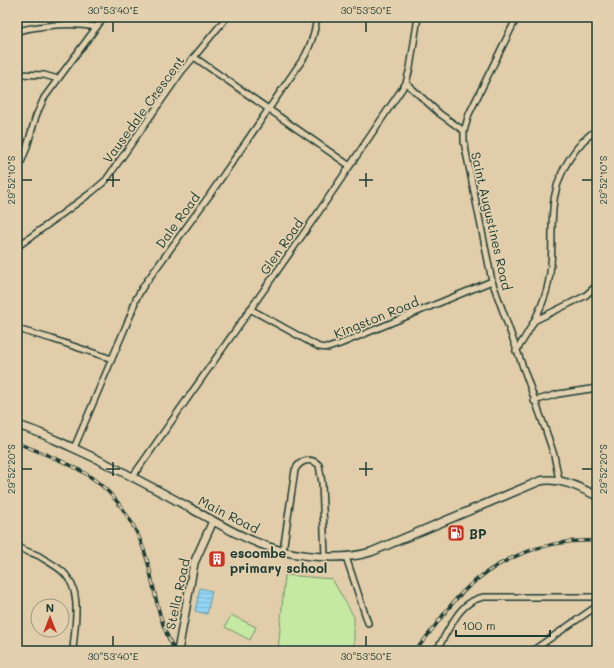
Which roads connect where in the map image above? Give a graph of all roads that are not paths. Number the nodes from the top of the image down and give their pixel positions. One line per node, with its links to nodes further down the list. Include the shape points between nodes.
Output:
1 (104, 17): 6 (street)
2 (227, 17): 8 (street)
3 (317, 17): 12 (street, Dale Road, via 311,46)
4 (418, 17): 11 (street, Glen Road)
5 (517, 17): 14 (street, Saint Augustines Road, via 469,114)
6 (97, 27): 7 (street, via 73,25); 10 (street)
7 (17, 31)
8 (194, 57): 12 (street, Vausedale Crescent); 17 (street, Vausedale Crescent, via 106,180)
9 (17, 74): 10 (street, via 44,75)
10 (58, 79): 16 (street, via 39,108)
11 (406, 83): 14 (street); 15 (street, Glen Road)
12 (269, 109): 15 (street, Vausedale Crescent); 24 (street, Dale Road, via 144,286 136,299)
13 (597, 130): 21 (street, via 576,148 566,163 556,188 552,213 550,273)
14 (464, 132): 18 (street, Saint Augustines Road, via 466,161)
15 (350, 166): 20 (street, Glen Road)
16 (17, 172)
17 (17, 247)
18 (492, 281): 20 (street, Kingston Road, via 328,348 319,347); 23 (street, Saint Augustines Road)
19 (597, 285): 21 (street, via 584,296)
20 (250, 309): 29 (street, Glen Road)
21 (534, 321): 23 (street)
22 (17, 329): 24 (street)
23 (516, 351): 26 (street, Saint Augustines Road)
24 (112, 359): 28 (street, Dale Road)
25 (597, 388): 26 (street, via 558,394)
26 (534, 401): 30 (street, Saint Augustines Road, via 554,455)
27 (17, 425): 28 (main road, Main Road)
28 (74, 448): 29 (main road, Main Road)
29 (133, 476): 32 (main road, Main Road)
30 (559, 480): 31 (main road, Main Road); 36 (main road, Main Road, via 548,479 532,483 371,552)
31 (597, 496)
32 (213, 521): 34 (main road, Main Road); 40 (main road, Stella Road, via 194,563)
33 (17, 546): 41 (street, via 37,555 69,579 75,601)
34 (283, 551): 35 (main road, Main Road); 35 (street, via 295,470 300,463 312,461 318,465 322,483)
35 (325, 556): 36 (main road, Main Road)
36 (346, 557): 39 (street)
37 (597, 598): 42 (street, via 476,599 459,612)
38 (597, 606): 43 (street)
39 (368, 624)
40 (179, 648)
41 (73, 651)
42 (436, 651)
43 (532, 651)

